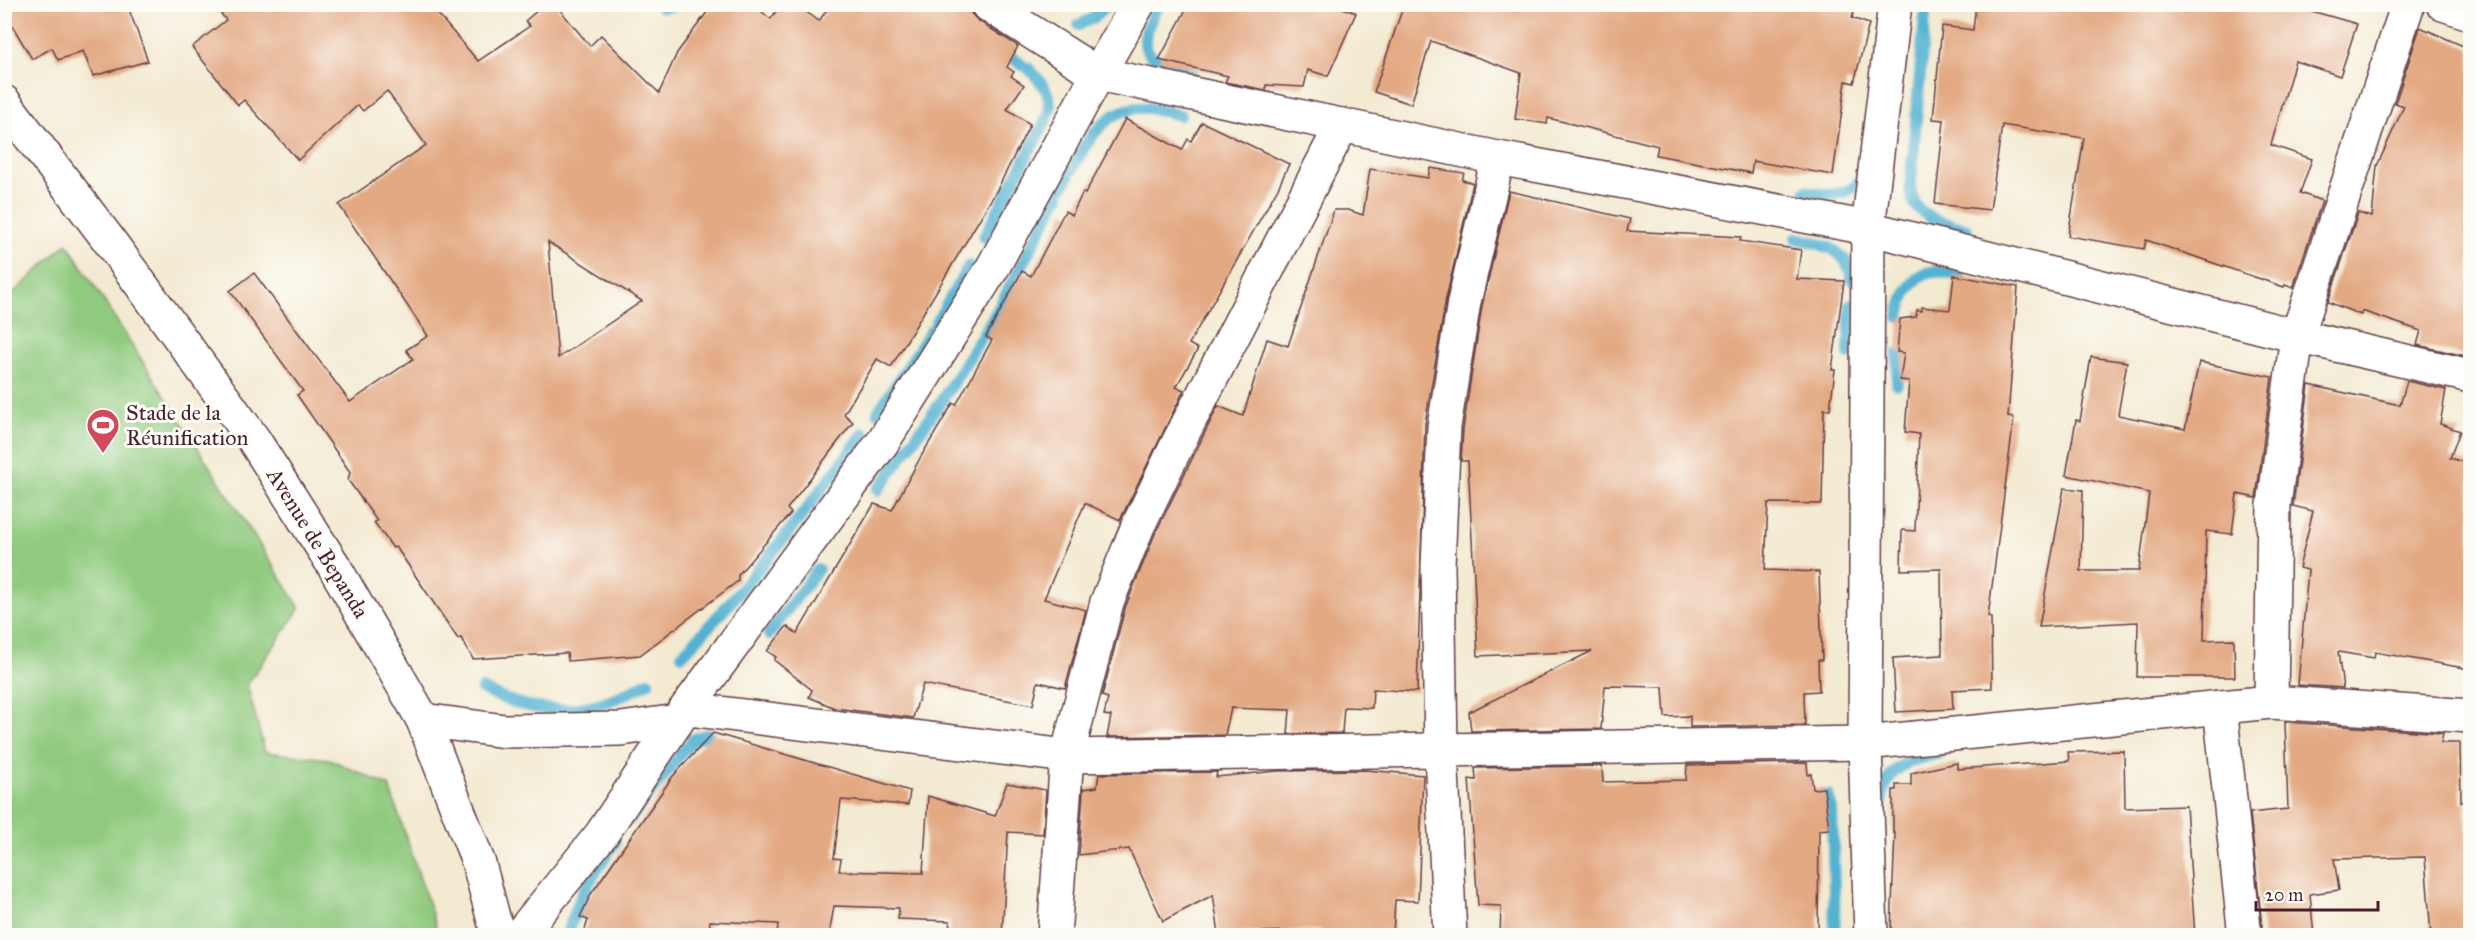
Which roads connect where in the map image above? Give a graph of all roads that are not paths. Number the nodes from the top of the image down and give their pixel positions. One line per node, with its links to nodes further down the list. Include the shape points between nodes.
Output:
1 (987, 4): 7 (street)
2 (1138, 4): 7 (street)
3 (1895, 4): 11 (street)
4 (2408, 4): 12 (street)
5 (2443, 4): 6 (street)
6 (2470, 13)
7 (1098, 74): 9 (street); 16 (street, via 993,267 882,443)
8 (4, 102): 18 (street, Avenue de Bepanda, via 254,440 334,566)
9 (1342, 125): 10 (street); 21 (street, via 1138,526 1107,602)
10 (1498, 158): 11 (street); 20 (street, via 1464,302 1444,427 1438,566)
11 (1868, 228): 12 (street); 19 (street)
12 (2297, 336): 13 (street); 14 (street, via 2274,505)
13 (2470, 376)
14 (2271, 702): 15 (street); 17 (street)
15 (2220, 707): 19 (street); 27 (street)
16 (683, 715): 18 (street, via 621,729 505,731); 21 (street); 23 (street, via 601,835)
17 (2470, 716)
18 (423, 720): 22 (street, Avenue de Bepanda, via 479,864)
19 (1865, 743): 20 (street); 26 (street)
20 (1442, 750): 21 (street); 25 (street)
21 (1067, 756): 24 (street)
22 (498, 936)
23 (519, 936)
24 (1054, 936)
25 (1450, 936)
26 (1871, 936)
27 (2245, 936)

